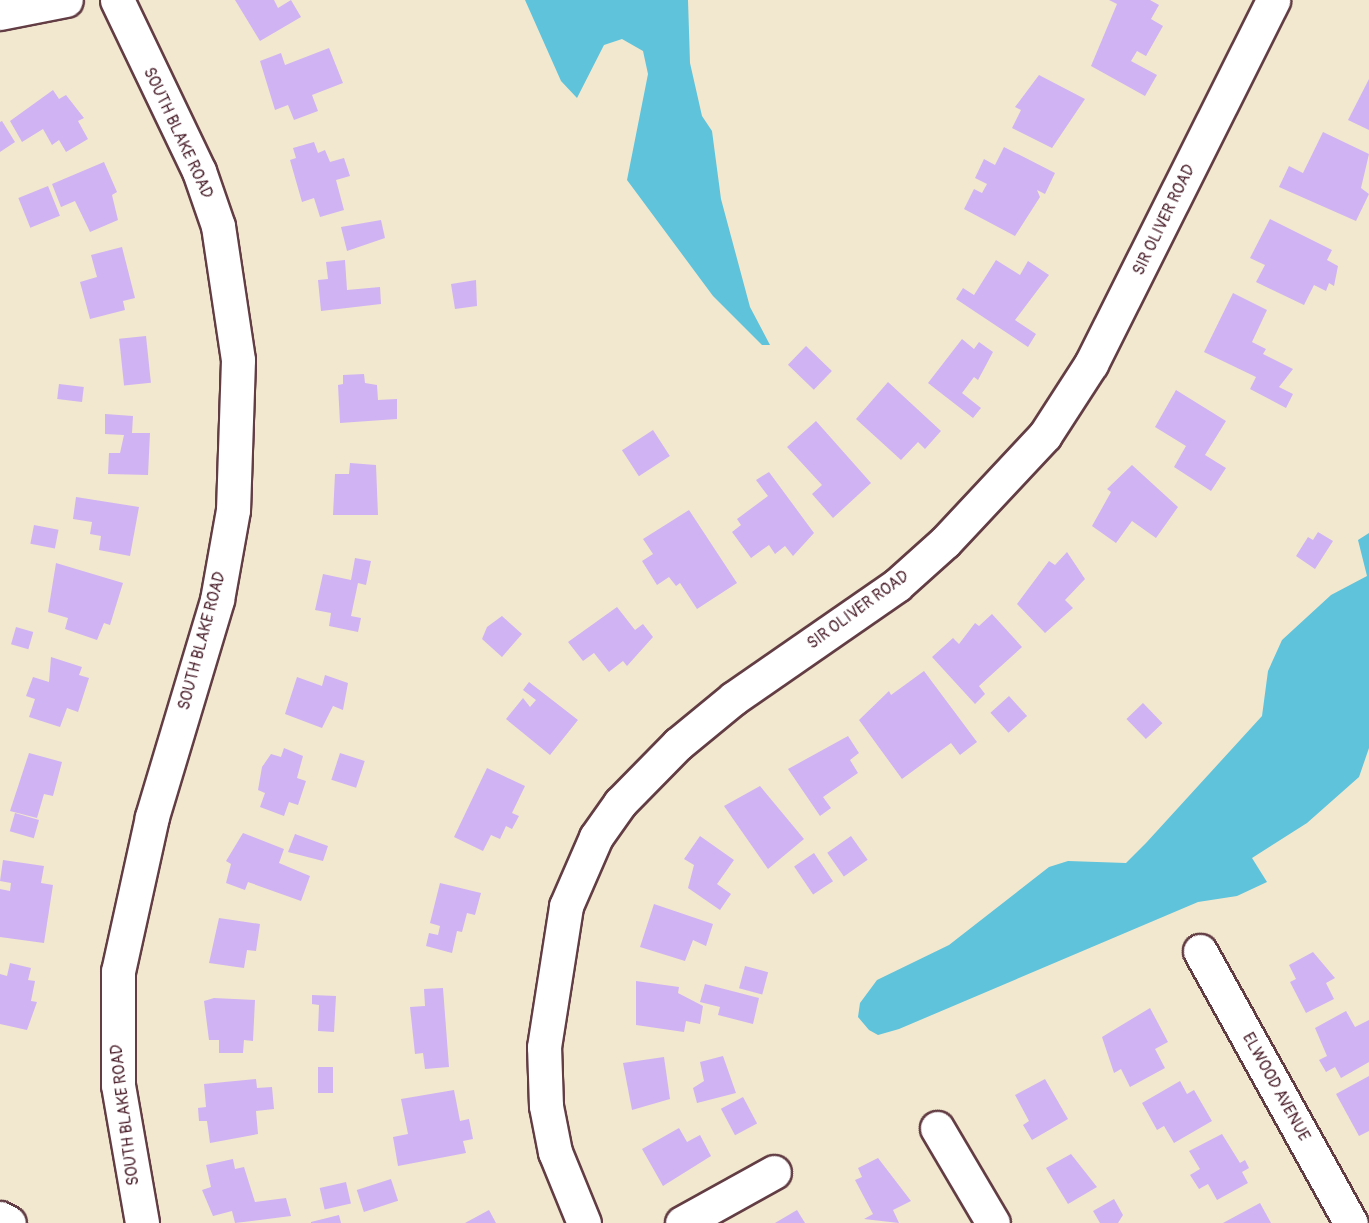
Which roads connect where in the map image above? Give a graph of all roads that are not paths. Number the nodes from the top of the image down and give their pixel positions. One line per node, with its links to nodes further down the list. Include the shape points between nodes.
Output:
1 (66, 0): 4 (street)
2 (117, 0): 10 (street, SOUTH BLAKE ROAD, via 199,171 218,226 238,360 232,510 217,600 152,817 118,971 118,1085)
3 (1273, 0): 11 (street, SIR OLIVER ROAD, via 1096,355 1046,435 945,542 897,585 734,698 678,744 620,803 596,837 566,906 544,1047 546,1106 555,1152)
4 (0, 13)
5 (1200, 951): 14 (street, ELWOOD AVENUE)
6 (937, 1128): 13 (street)
7 (774, 1172): 12 (street)
8 (0, 1218): 9 (street)
9 (9, 1223)
10 (142, 1223)
11 (584, 1223)
12 (682, 1223)
13 (993, 1223)
14 (1351, 1223)

